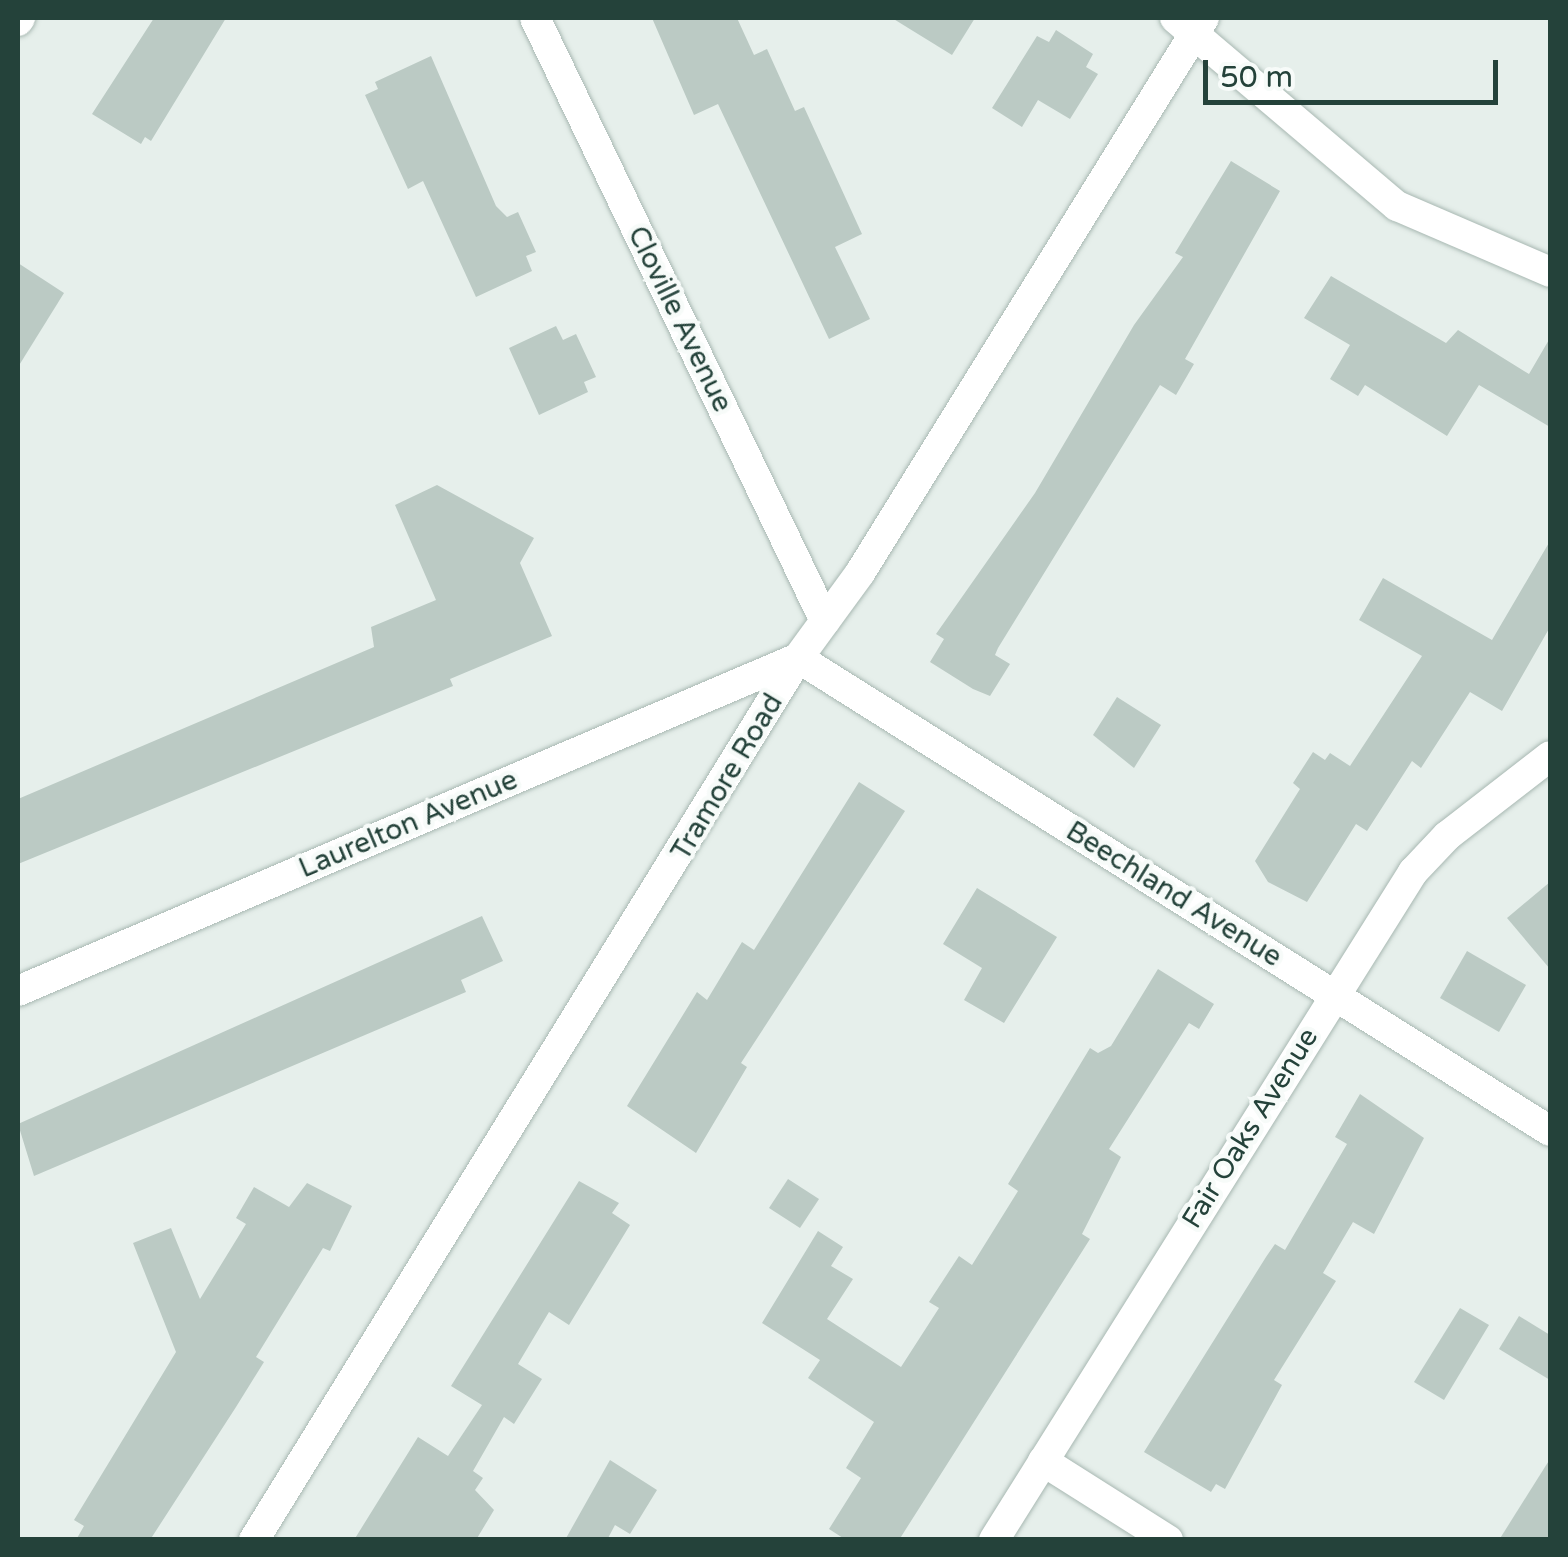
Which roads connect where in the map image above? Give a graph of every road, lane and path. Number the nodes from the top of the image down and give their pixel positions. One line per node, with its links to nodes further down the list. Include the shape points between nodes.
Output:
1 (535, 18): 4 (street, Cloville Avenue)
2 (1191, 23): 3 (street, via 1397,206); 4 (street, Tramore Road)
3 (1550, 272)
4 (825, 621): 5 (street, Tramore Road)
5 (798, 658): 7 (street, Laurelton Avenue); 8 (street, Beechland Avenue); 11 (street, Tramore Road)
6 (1550, 756): 8 (street, Fair Oaks Avenue, via 1447,836 1413,872)
7 (18, 991)
8 (1334, 994): 9 (street, Beechland Avenue); 10 (street, Fair Oaks Avenue)
9 (1550, 1131)
10 (1043, 1461): 12 (street, Fair Oaks Avenue); 13 (street)
11 (254, 1540)
12 (994, 1540)
13 (1168, 1540)

